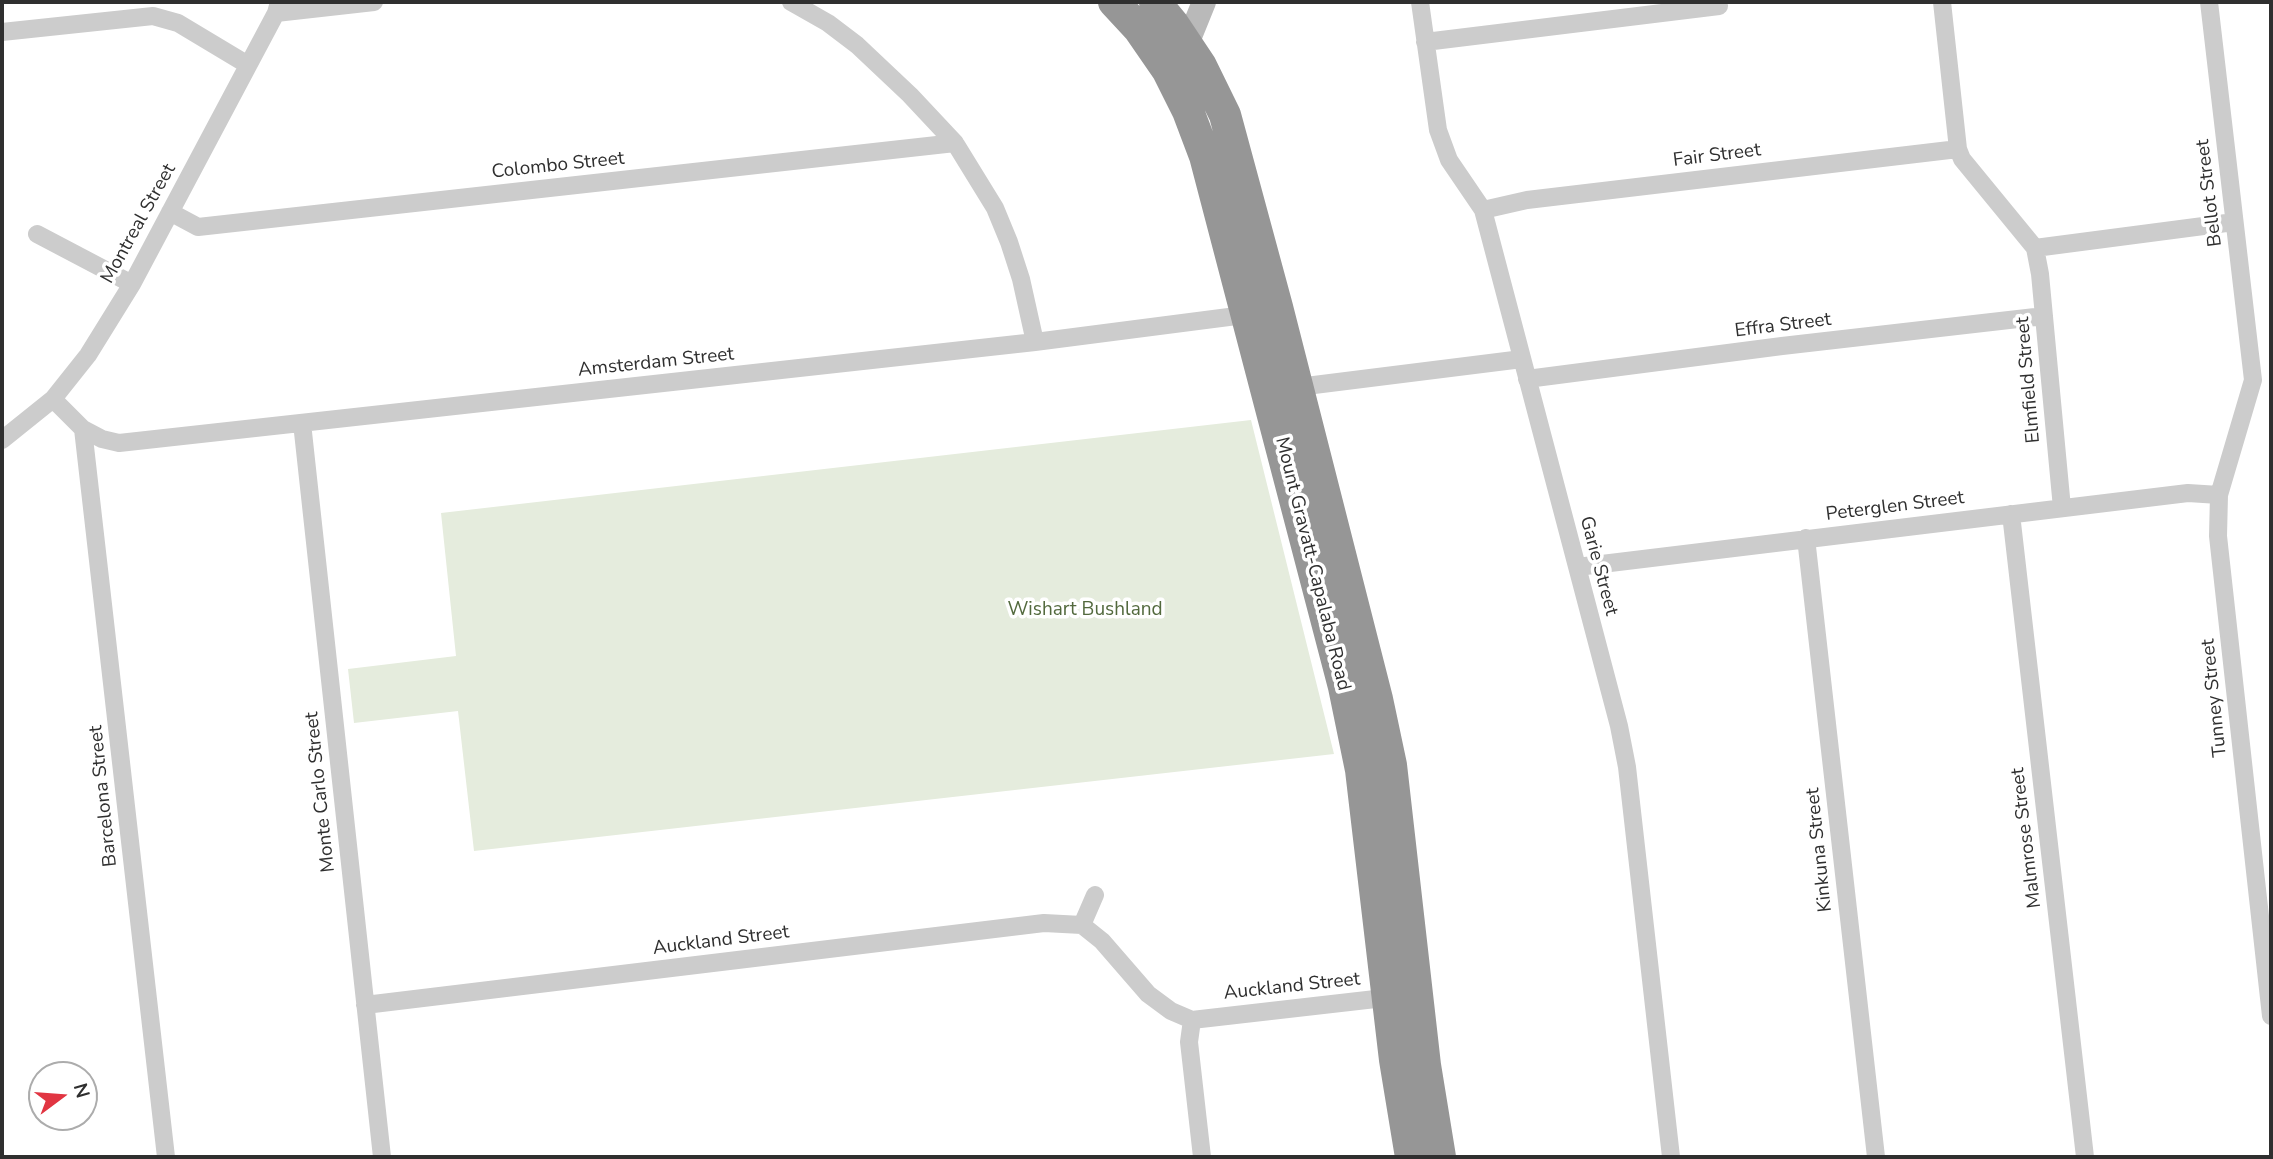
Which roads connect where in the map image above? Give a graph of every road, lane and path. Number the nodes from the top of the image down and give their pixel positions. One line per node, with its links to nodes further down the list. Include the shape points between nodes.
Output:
1 (374, 2): 10 (street)
2 (791, 2): 15 (street, via 857,45)
3 (1114, 2): 13 (highway, Mount Gravatt-Capalaba Road, via 1139,29)
4 (1204, 2): 13 (main road)
5 (1420, 2): 12 (street, Garie Street)
6 (1942, 2): 16 (street)
7 (2209, 2): 19 (street, Bellot Street)
8 (1158, 3): 13 (highway, Mount Gravatt-Capalaba Road)
9 (1719, 6): 12 (street)
10 (278, 8): 14 (street, Montreal Street)
11 (2, 32): 14 (street, via 153,16 178,23)
12 (1425, 42): 17 (street, Garie Street, via 1438,130 1449,160)
13 (1172, 49): 23 (highway, Mount Gravatt-Capalaba Road, via 1188,111)
14 (248, 65): 18 (street, Montreal Street)
15 (955, 143): 18 (street, Colombo Street, via 198,227); 25 (street, via 995,208 1009,242)
16 (1958, 149): 17 (street, Fair Street, via 1527,200); 21 (street)
17 (1483, 210): 26 (street, Garie Street)
18 (170, 212): 22 (street, Montreal Street)
19 (2234, 222): 21 (street); 28 (street, Bellot Street)
20 (37, 234): 22 (street)
21 (2035, 248): 24 (street, Elmfield Street)
22 (132, 284): 30 (street, Montreal Street, via 88,355)
23 (1262, 311): 25 (street, Amsterdam Street); 29 (highway, Mount Gravatt-Capalaba Road)
24 (2044, 316): 27 (street, Effra Street); 35 (street, Elmfield Street)
25 (1035, 342): 31 (street, Amsterdam Street)
26 (1522, 359): 27 (street, Garie Street); 29 (street)
27 (1527, 379): 38 (street, Garie Street)
28 (2262, 379): 34 (street, Tunney Street)
29 (1282, 389): 41 (highway, Mount Gravatt-Capalaba Road, via 1377,699 1391,765)
30 (53, 399): 32 (street, Amsterdam Street); 33 (street, Montreal Street)
31 (302, 423): 32 (street, Amsterdam Street, via 120,443); 42 (street, Monte Carlo Street)
32 (83, 429): 45 (street, Barcelona Street)
33 (2, 440)
34 (2219, 495): 35 (street, Peterglen Street, via 2188,493); 43 (street, Tunney Street, via 2218,536)
35 (2062, 508): 36 (street, Peterglen Street)
36 (2011, 514): 37 (street, Peterglen Street); 52 (street, Malmrose Street)
37 (1806, 538): 38 (street, Peterglen Street); 51 (street, Kinkuna Street)
38 (1577, 567): 50 (street, Garie Street, via 1627,767)
39 (1095, 895): 40 (street)
40 (1082, 925): 42 (street, Auckland Street, via 1044,923); 44 (street, via 1148,994)
41 (1403, 996): 44 (street, Auckland Street); 48 (highway, Mount Gravatt-Capalaba Road, via 1400,1098); 49 (highway, Mount Gravatt-Capalaba Road, via 1428,1085)
42 (365, 1005): 46 (street, Monte Carlo Street)
43 (2271, 1016)
44 (1192, 1020): 47 (street, via 1189,1042)
45 (166, 1157)
46 (382, 1157)
47 (1202, 1157)
48 (1411, 1157)
49 (1440, 1157)
50 (1671, 1157)
51 (1876, 1157)
52 (2085, 1157)

